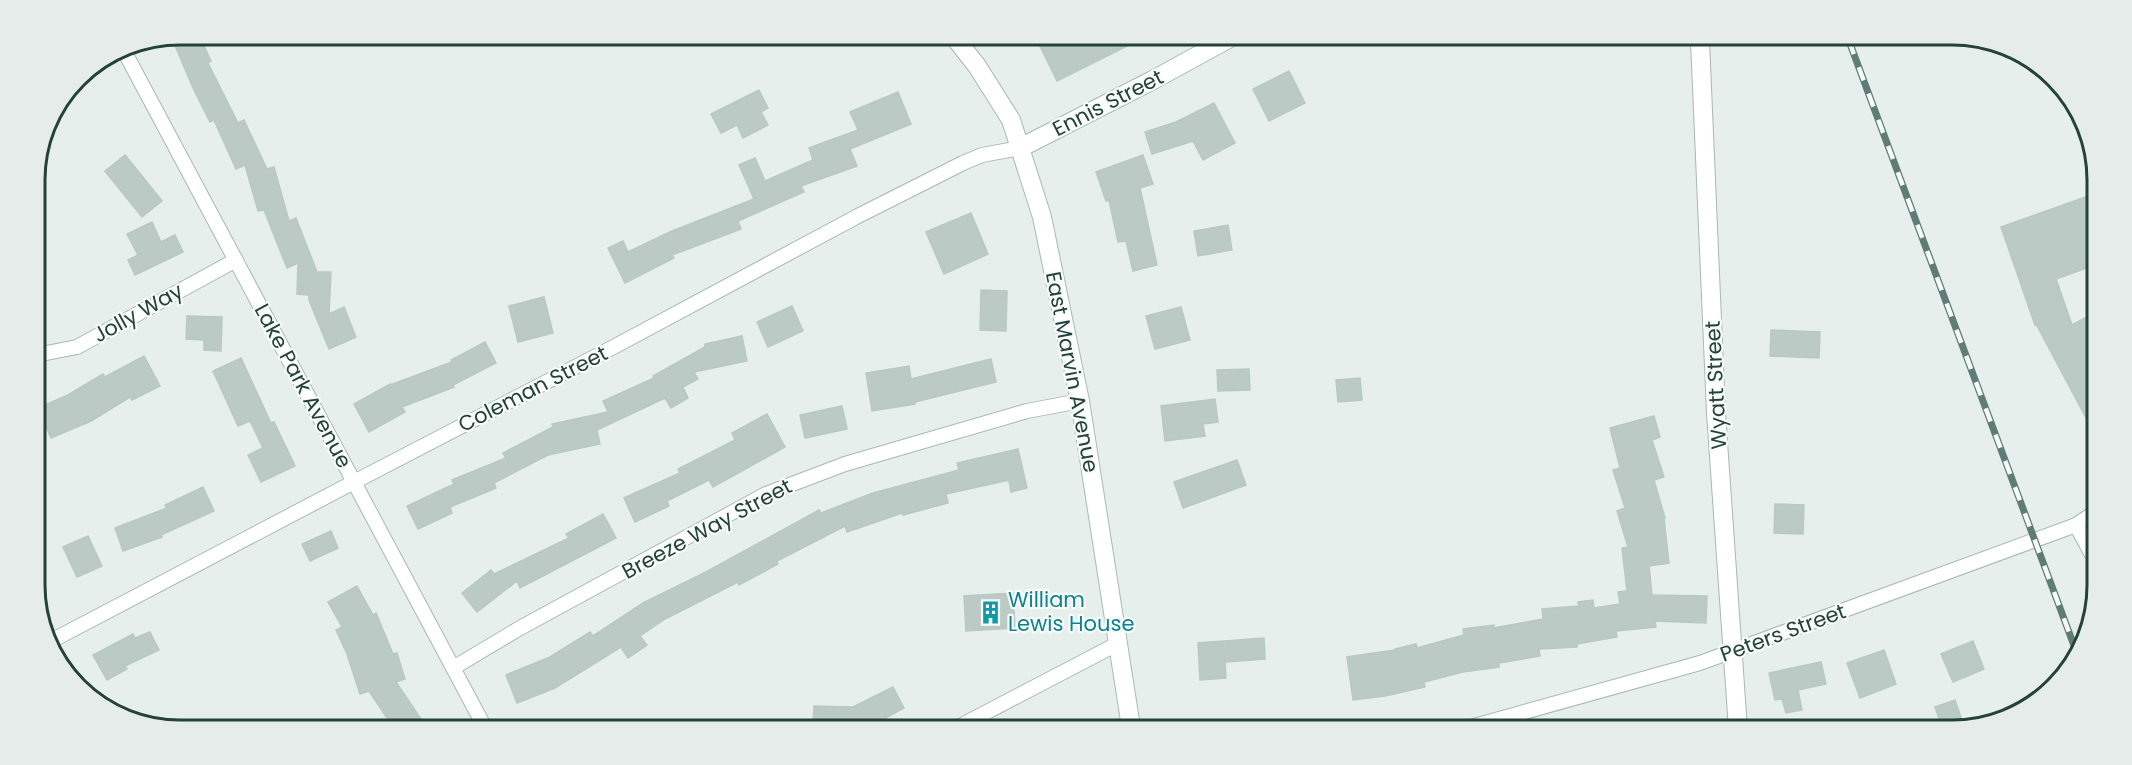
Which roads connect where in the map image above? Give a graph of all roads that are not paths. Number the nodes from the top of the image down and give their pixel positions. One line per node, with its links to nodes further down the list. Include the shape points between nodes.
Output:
1 (960, 45): 5 (main road, East Marvin Avenue, via 1011,120)
2 (1217, 45): 5 (main road, Ennis Street)
3 (1700, 45): 15 (main road, Wyatt Street, via 1716,413)
4 (127, 56): 6 (street, Lake Park Avenue)
5 (1020, 148): 8 (main road, East Marvin Avenue, via 1042,217); 9 (street, Coleman Street, via 963,162)
6 (236, 260): 7 (street, Jolly Way, via 77,347); 9 (street, Lake Park Avenue)
7 (45, 353)
8 (1080, 401): 14 (main road, East Marvin Avenue); 16 (street, Breeze Way Street, via 1027,411 845,464 766,494)
9 (354, 482): 13 (street, Coleman Street); 16 (street, Lake Park Avenue)
10 (2087, 518): 11 (street, Peters Street)
11 (2076, 525): 12 (street); 15 (street, Peters Street)
12 (2087, 546)
13 (56, 638)
14 (1119, 643): 18 (street); 19 (main road, East Marvin Avenue)
15 (1734, 651): 20 (street, Peters Street); 21 (main road, Wyatt Street)
16 (453, 668): 17 (street, Lake Park Avenue)
17 (481, 720)
18 (971, 720)
19 (1130, 720)
20 (1496, 720)
21 (1738, 720)

